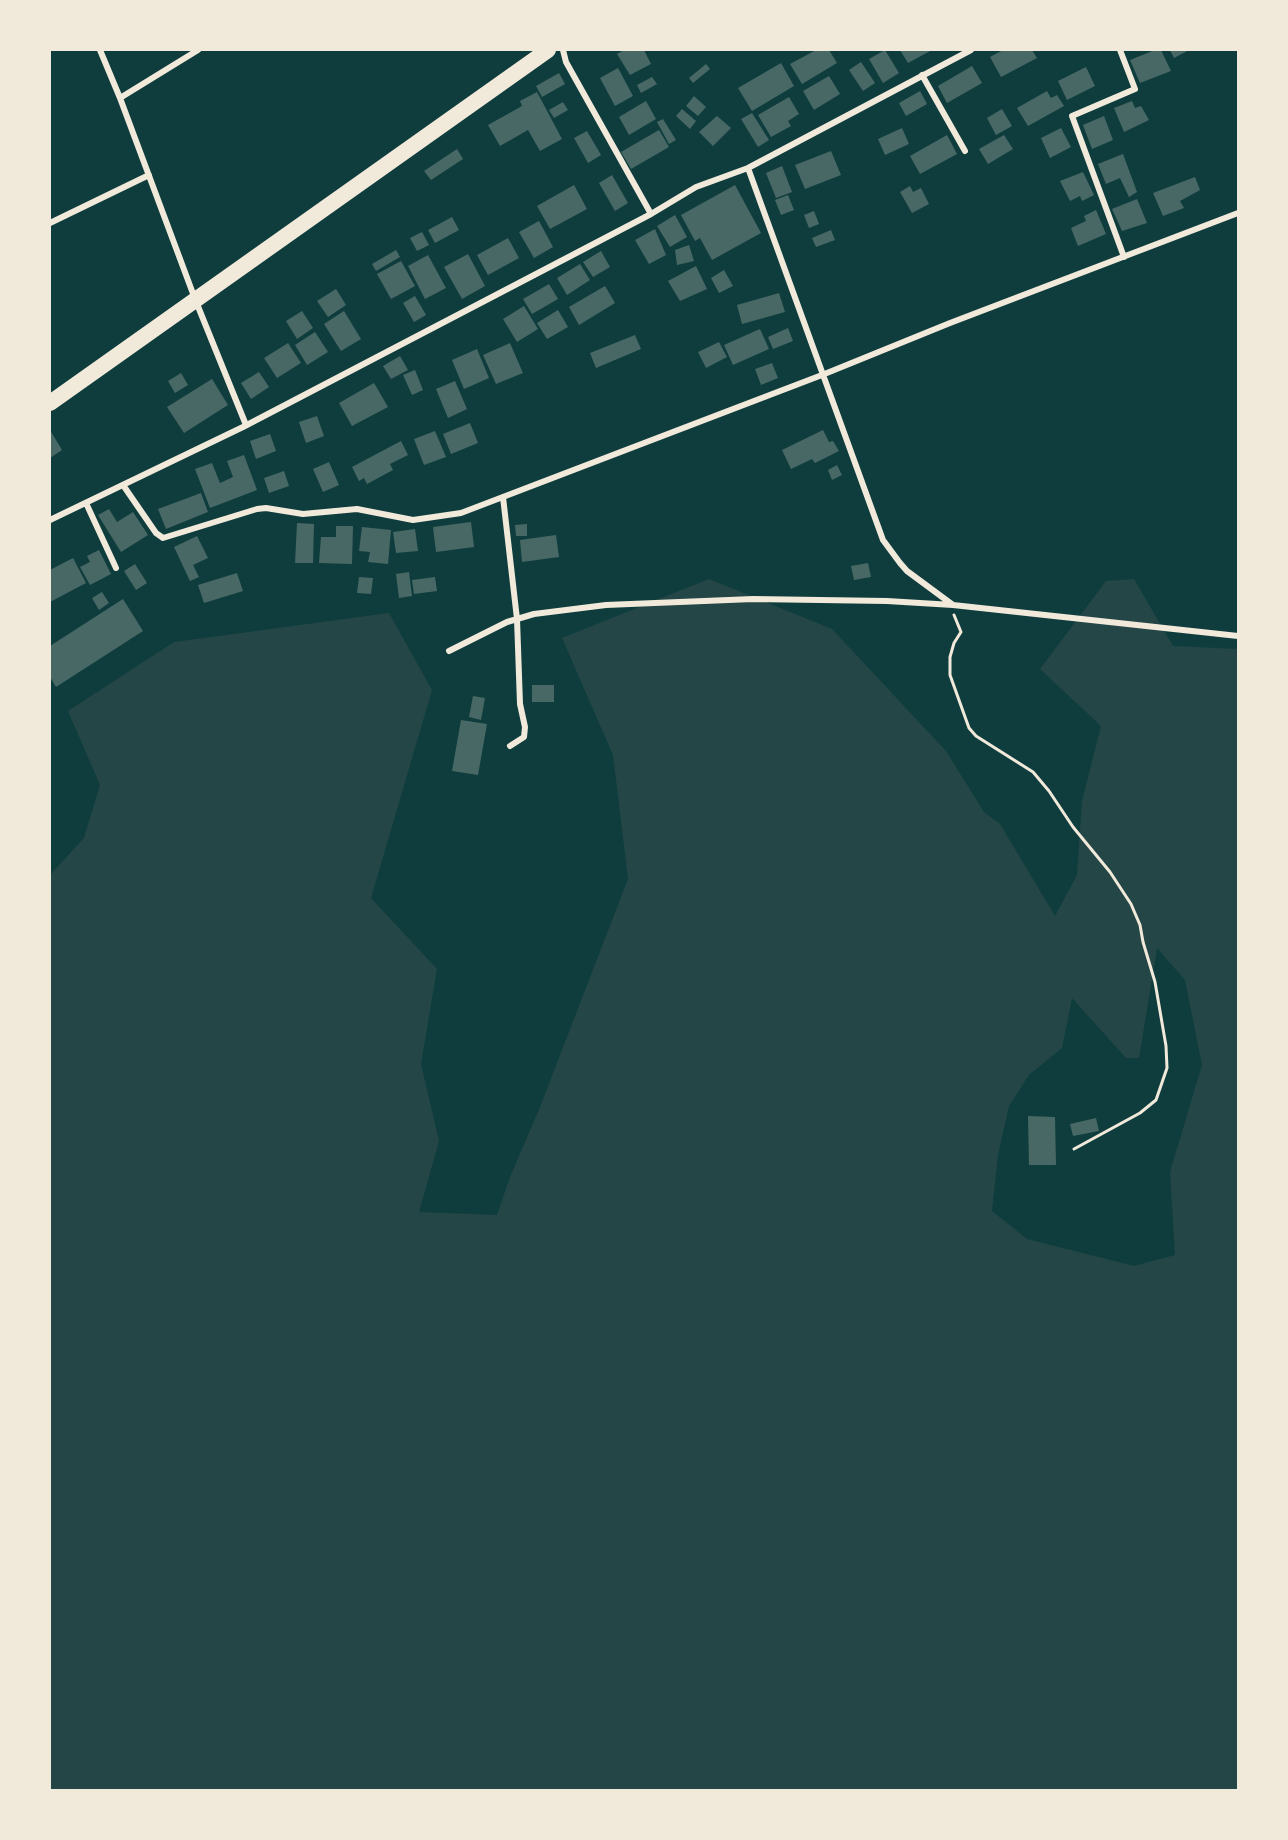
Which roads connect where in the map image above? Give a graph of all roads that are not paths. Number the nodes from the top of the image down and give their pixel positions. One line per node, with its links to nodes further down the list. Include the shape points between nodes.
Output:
1 (100, 50): 8 (street)
2 (198, 50): 8 (street)
3 (548, 50): 16 (highway)
4 (563, 50): 13 (street, via 566,62)
5 (971, 50): 7 (street)
6 (1122, 50): 15 (street, via 1135,89 1072,116)
7 (922, 75): 9 (street); 10 (street)
8 (120, 99): 11 (street)
9 (965, 151)
10 (748, 168): 13 (street, via 696,187); 17 (street)
11 (149, 175): 14 (street); 16 (street)
12 (1239, 213): 15 (street)
13 (651, 214): 19 (street)
14 (50, 222)
15 (1124, 257): 17 (street)
16 (195, 299): 18 (highway); 19 (street)
17 (822, 375): 21 (street); 25 (street, via 883,540 907,571)
18 (50, 403)
19 (246, 425): 20 (street)
20 (123, 485): 21 (street, via 163,538 257,509 303,514 357,509 413,520 460,513); 22 (street)
21 (503, 497): 26 (street)
22 (86, 503): 23 (street); 24 (street)
23 (50, 520)
24 (116, 567)
25 (953, 605): 26 (street, via 753,599 606,605); 27 (street)
26 (517, 619): 28 (street); 29 (street, via 518,679 525,727 524,737)
27 (1239, 636)
28 (450, 651)
29 (510, 746)

